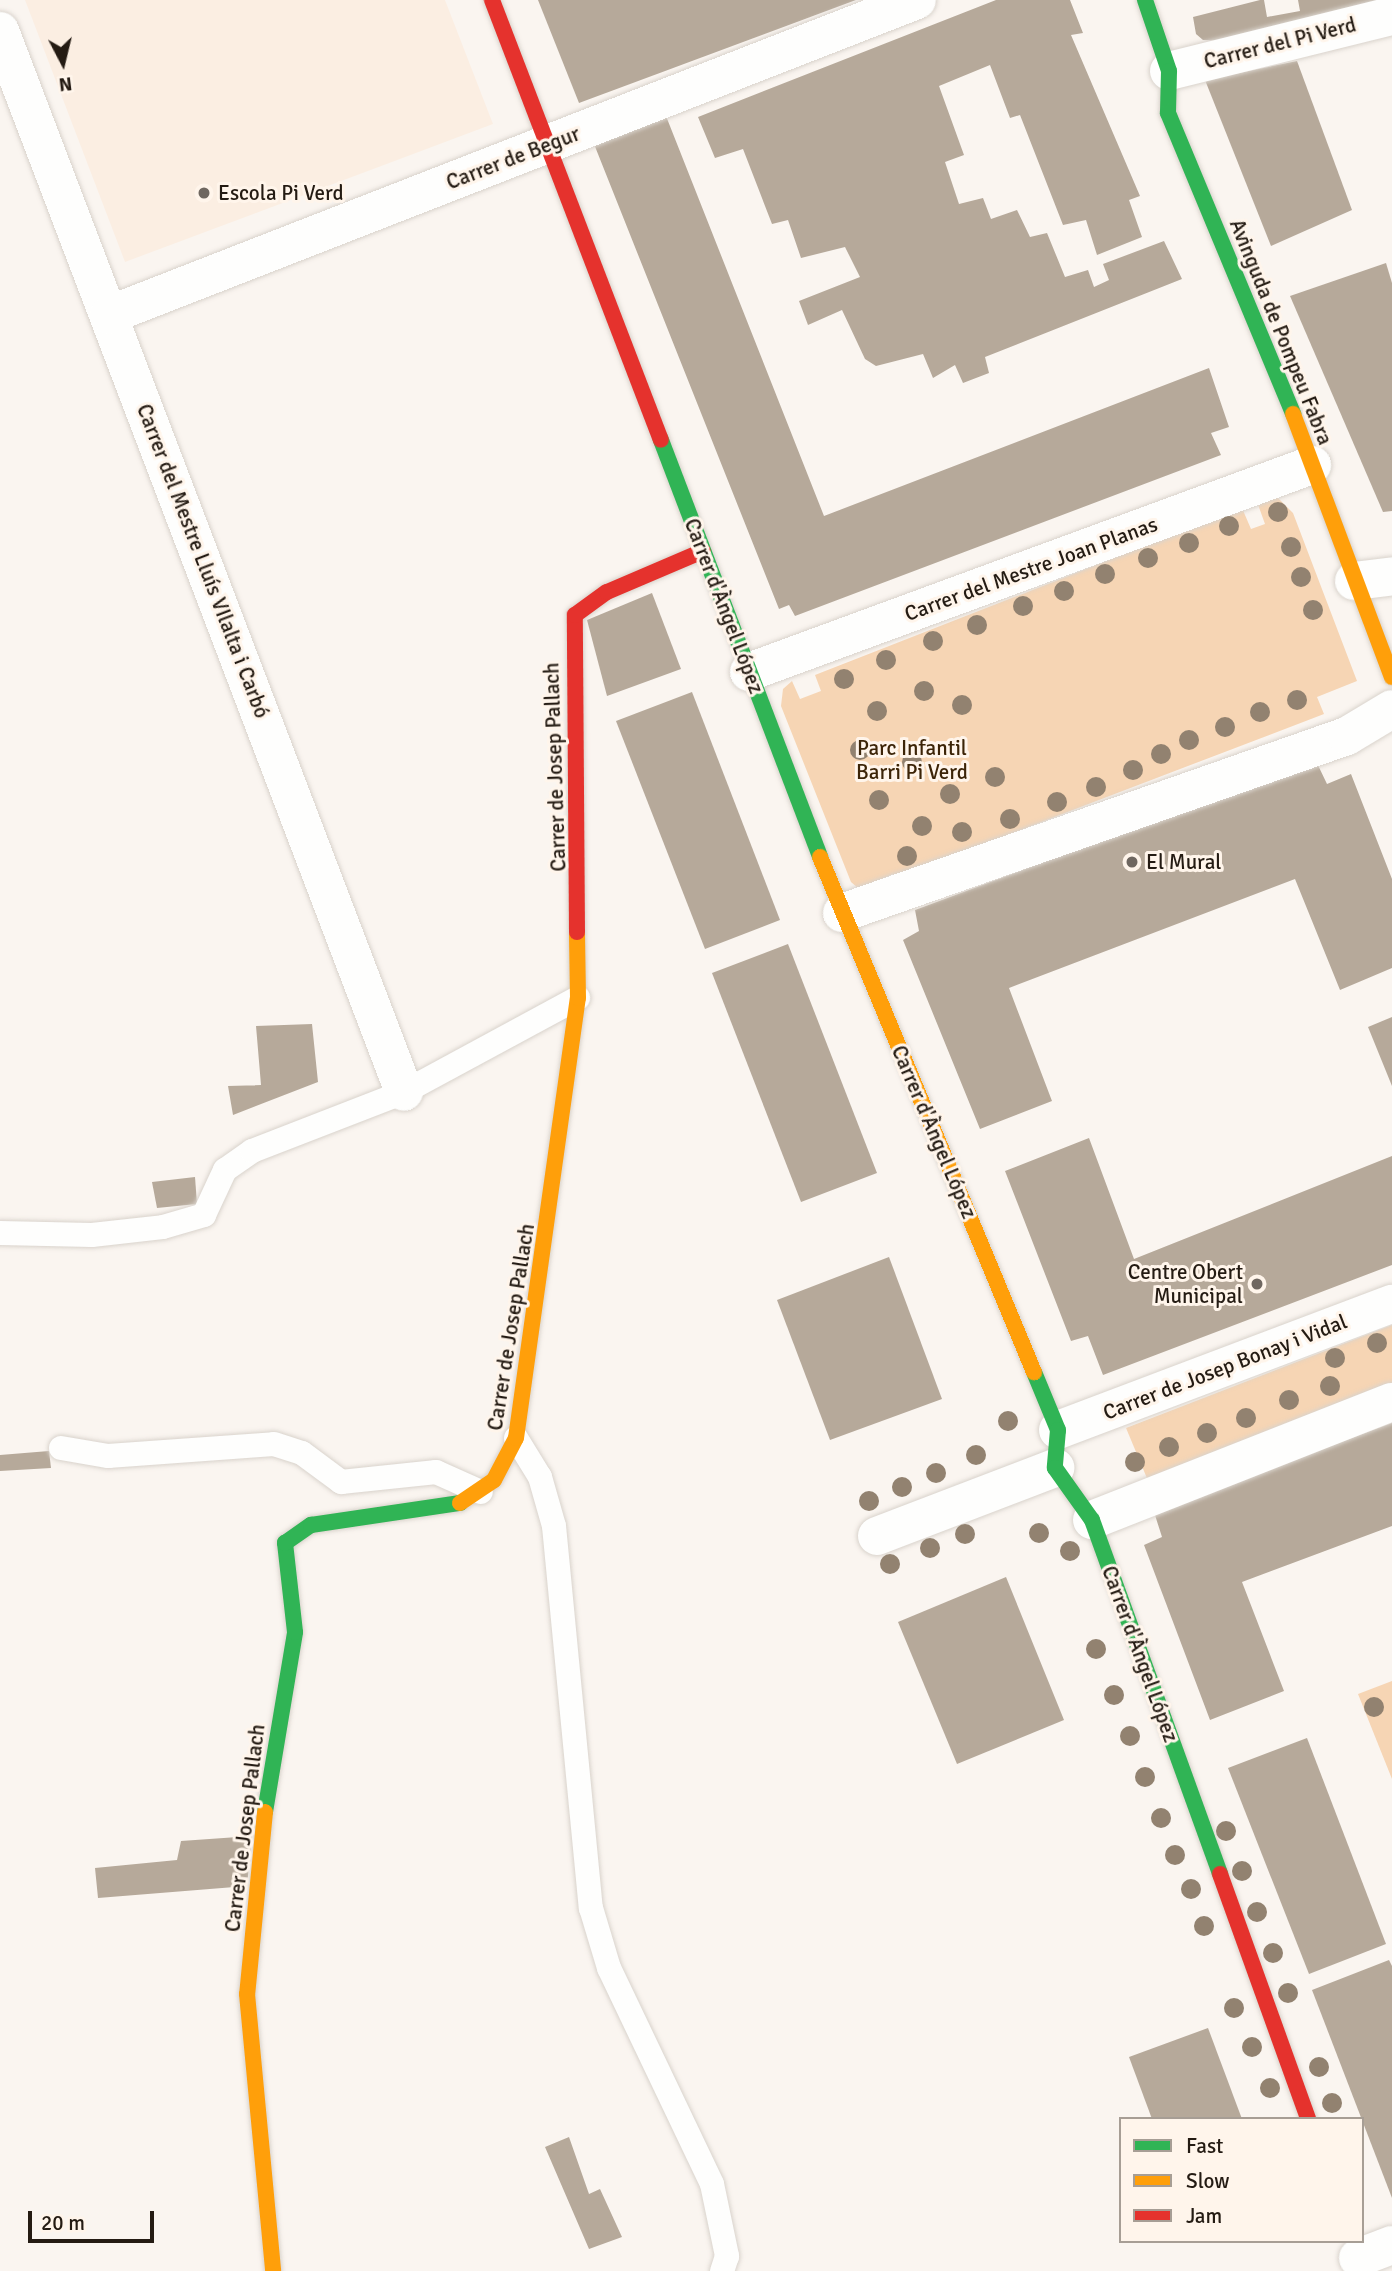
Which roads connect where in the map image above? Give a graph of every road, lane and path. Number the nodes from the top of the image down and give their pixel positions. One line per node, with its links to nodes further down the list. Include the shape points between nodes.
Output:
1 (492, 0): 7 (street, Carrer d'Àngel López)
2 (916, 0): 7 (street, Carrer de Begur)
3 (1144, 0): 6 (street, Avinguda de Pompeu Fabra)
4 (1392, 16): 6 (street, Carrer del Pi Verd)
5 (0, 32): 8 (street, Carrer del Mestre Lluís VIlalta i Carbó)
6 (1169, 71): 9 (street, Avinguda de Pompeu Fabra, via 1168,113)
7 (547, 144): 8 (street, Carrer de Begur); 10 (street, Carrer d'Àngel López)
8 (109, 315): 18 (street, Carrer del Mestre Lluís VIlalta i Carbó)
9 (1312, 465): 12 (street, Avinguda de Pompeu Fabra); 13 (street, Carrer del Mestre Joan Planas)
10 (703, 551): 13 (street, Carrer d'Àngel López); 17 (street, Carrer de Josep Pallach, via 607,592 575,615)
11 (1392, 576): 12 (street)
12 (1354, 581): 14 (street, Avinguda de Pompeu Fabra)
13 (749, 672): 16 (street, Carrer d'Àngel López)
14 (1392, 677)
15 (1392, 709): 16 (street, via 1347,736)
16 (842, 913): 22 (street, Carrer d'Àngel López)
17 (578, 998): 18 (lane); 23 (street, Carrer de Josep Pallach)
18 (404, 1092): 19 (lane, via 252,1151 225,1170 204,1216 92,1235)
19 (0, 1233)
20 (1392, 1304): 22 (street, Carrer de Josep Bonay i Vidal)
21 (1392, 1402): 27 (street)
22 (1058, 1430): 25 (street, Carrer d'Àngel López)
23 (516, 1438): 26 (street, Carrer de Josep Pallach, via 494,1480); 31 (lane, via 540,1477 554,1526 572,1741 596,1928 609,1968 712,2184 727,2256)
24 (61, 1448): 26 (lane, via 108,1456 274,1444 302,1453 341,1482 436,1472)
25 (1055, 1468): 27 (street, Carrer d'Àngel López); 28 (street)
26 (481, 1492): 30 (street, Carrer de Josep Pallach, via 450,1507 311,1525 285,1543 295,1632 269,1776 247,1994)
27 (1092, 1520): 29 (street, Carrer d'Àngel López)
28 (877, 1536)
29 (1307, 2117)
30 (273, 2271)
31 (722, 2271)

